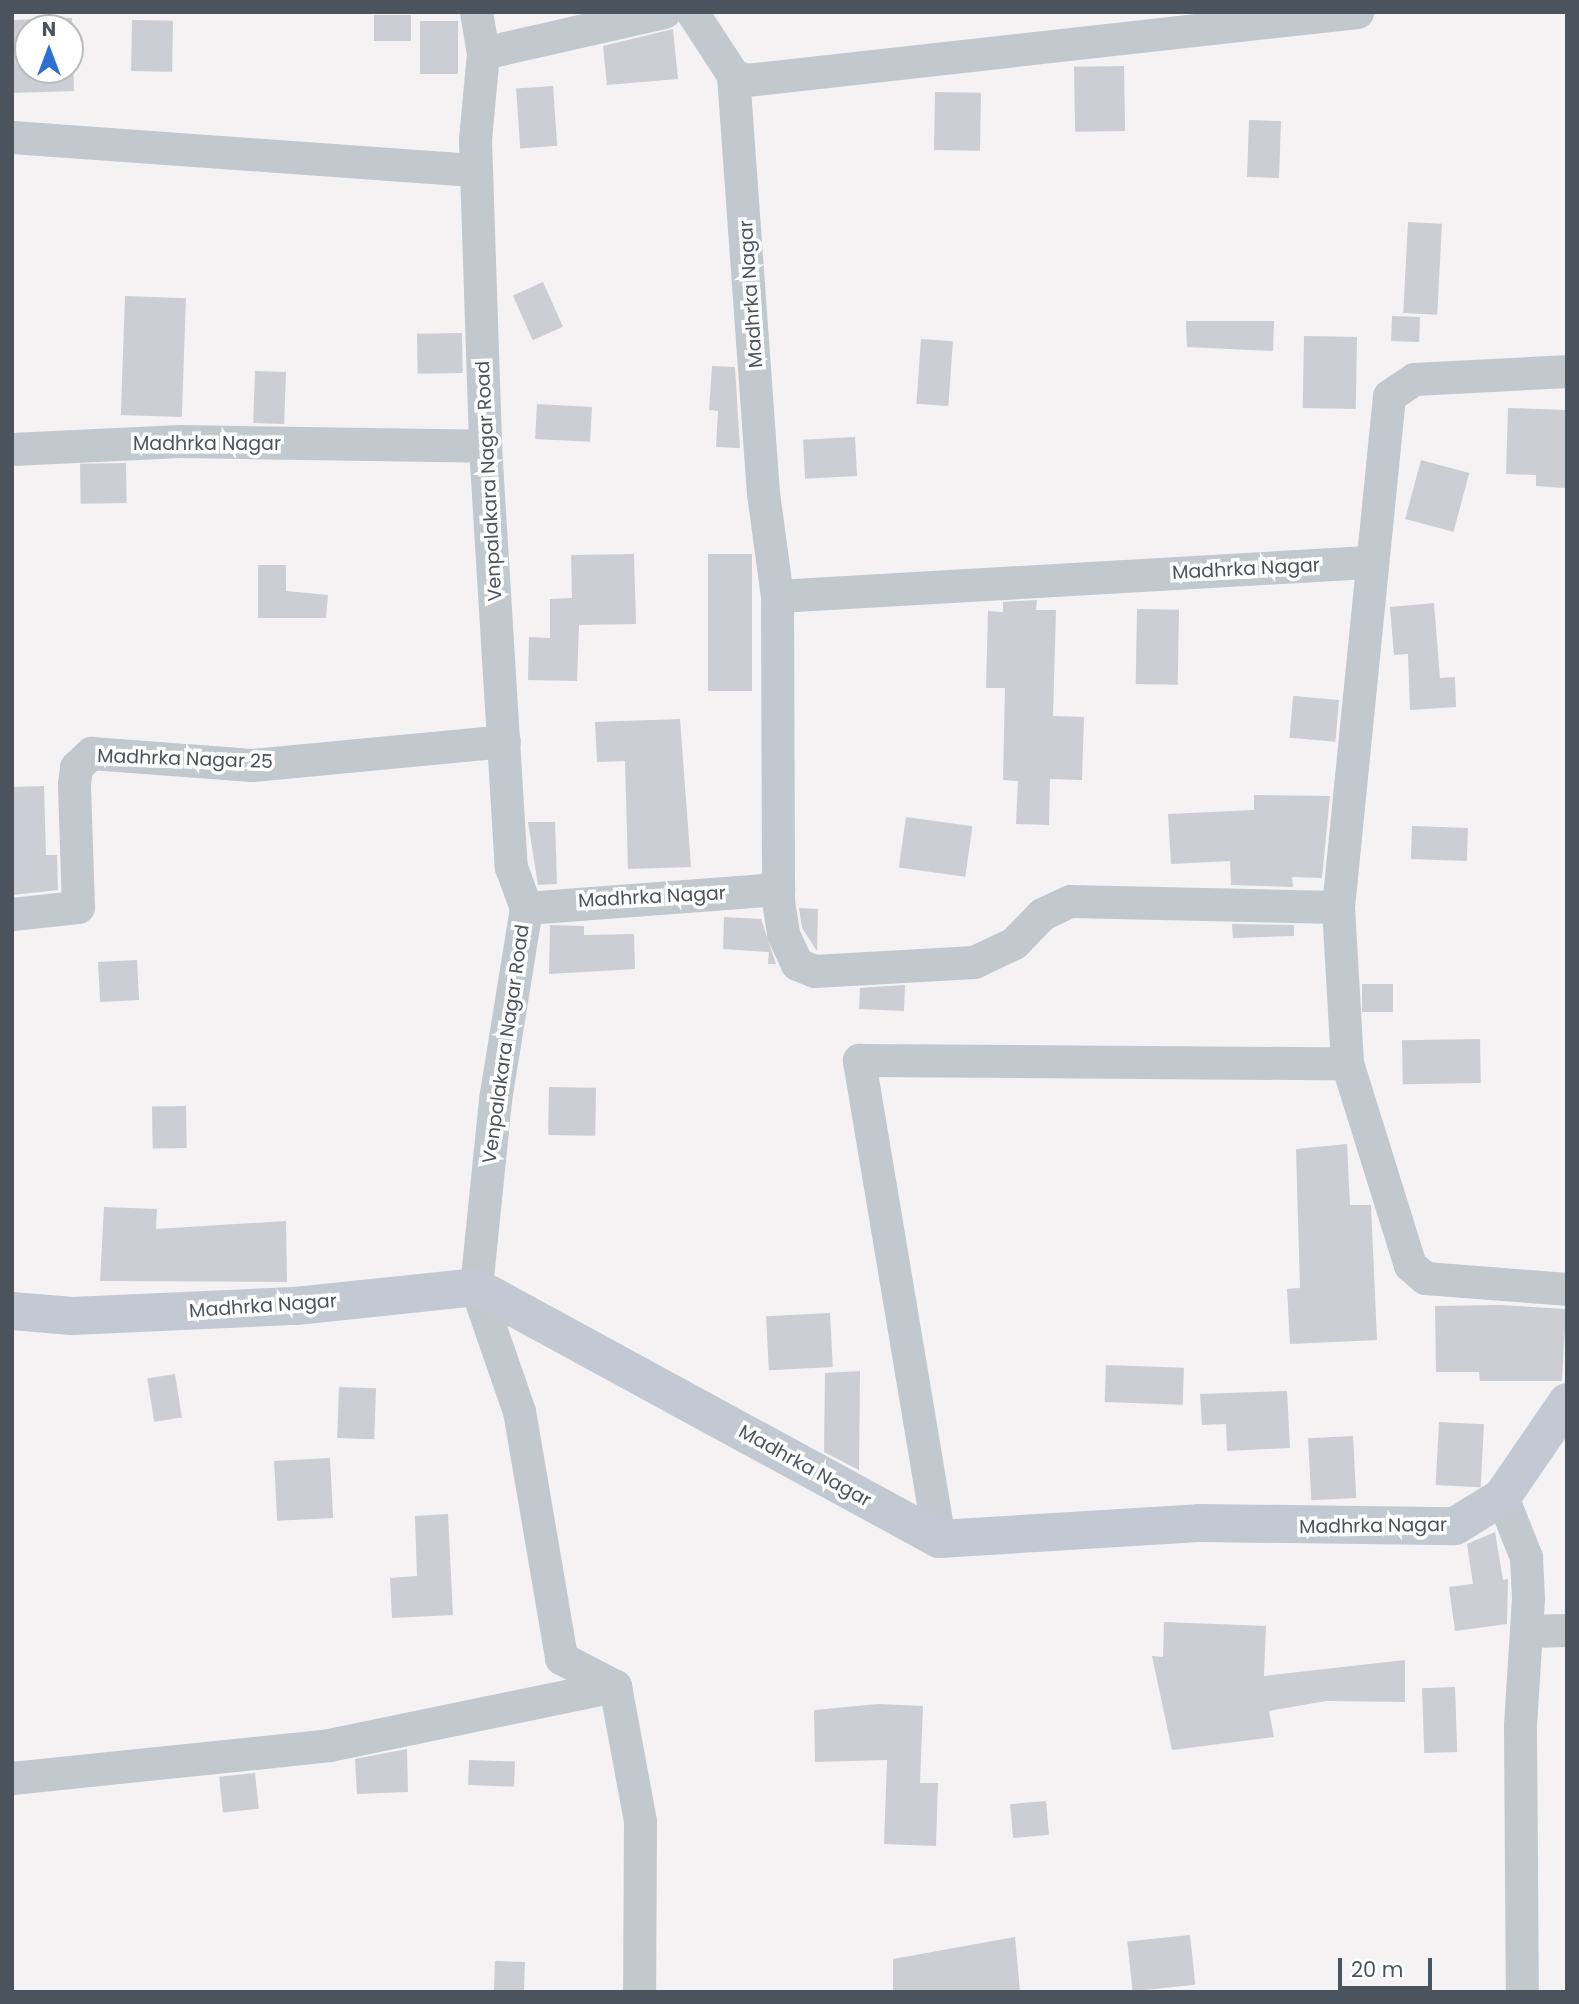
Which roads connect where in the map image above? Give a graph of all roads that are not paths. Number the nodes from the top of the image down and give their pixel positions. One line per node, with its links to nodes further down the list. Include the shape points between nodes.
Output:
1 (476, 12): 6 (street)
2 (664, 12): 6 (street)
3 (692, 12): 7 (street, Madhrka Nagar)
4 (1357, 12): 5 (street)
5 (1133, 23): 7 (street, via 764,79)
6 (483, 53): 9 (street, Venpalakara Nagar Road)
7 (733, 75): 14 (street, Madhrka Nagar, via 763,493)
8 (12, 137): 9 (street)
9 (476, 170): 11 (street, Venpalakara Nagar Road)
10 (1567, 371): 13 (street, via 1414,379 1396,387 1385,408 1384,490)
11 (485, 446): 12 (street, Madhrka Nagar, via 180,440); 15 (street, Venpalakara Nagar Road)
12 (12, 449)
13 (1367, 562): 14 (street, Madhrka Nagar); 17 (street)
14 (777, 596): 16 (street, Madhrka Nagar)
15 (504, 741): 18 (street, Venpalakara Nagar Road, via 511,867); 19 (street, Madhrka Nagar 25, via 396,747 338,759 252,765 91,753 76,767 74,784 78,907)
16 (778, 889): 17 (street, Madhrka Nagar, via 788,949 797,964 814,971 974,962 1014,943 1042,914 1070,901); 18 (street, Madhrka Nagar)
17 (1338, 907): 20 (street)
18 (526, 908): 21 (street, Venpalakara Nagar Road, via 495,1100)
19 (12, 914)
20 (1347, 1063): 22 (street, via 1410,1265 1425,1278); 26 (street, via 859,1060)
21 (476, 1287): 23 (street, Madhrka Nagar, via 283,1307 72,1316); 26 (street, Madhrka Nagar); 29 (street, Venpalakara Nagar Road, via 519,1411 561,1658)
22 (1567, 1289)
23 (12, 1311)
24 (1567, 1402): 25 (street, Madhrka Nagar)
25 (1502, 1497): 26 (street, Madhrka Nagar, via 1455,1526 1199,1523); 28 (street, via 1526,1557)
26 (939, 1539)
27 (1567, 1630): 28 (street)
28 (1526, 1631): 32 (street, via 1520,1726)
29 (615, 1686): 30 (street, via 329,1745); 31 (street, via 640,1821)
30 (12, 1777)
31 (639, 1992)
32 (1522, 1992)

